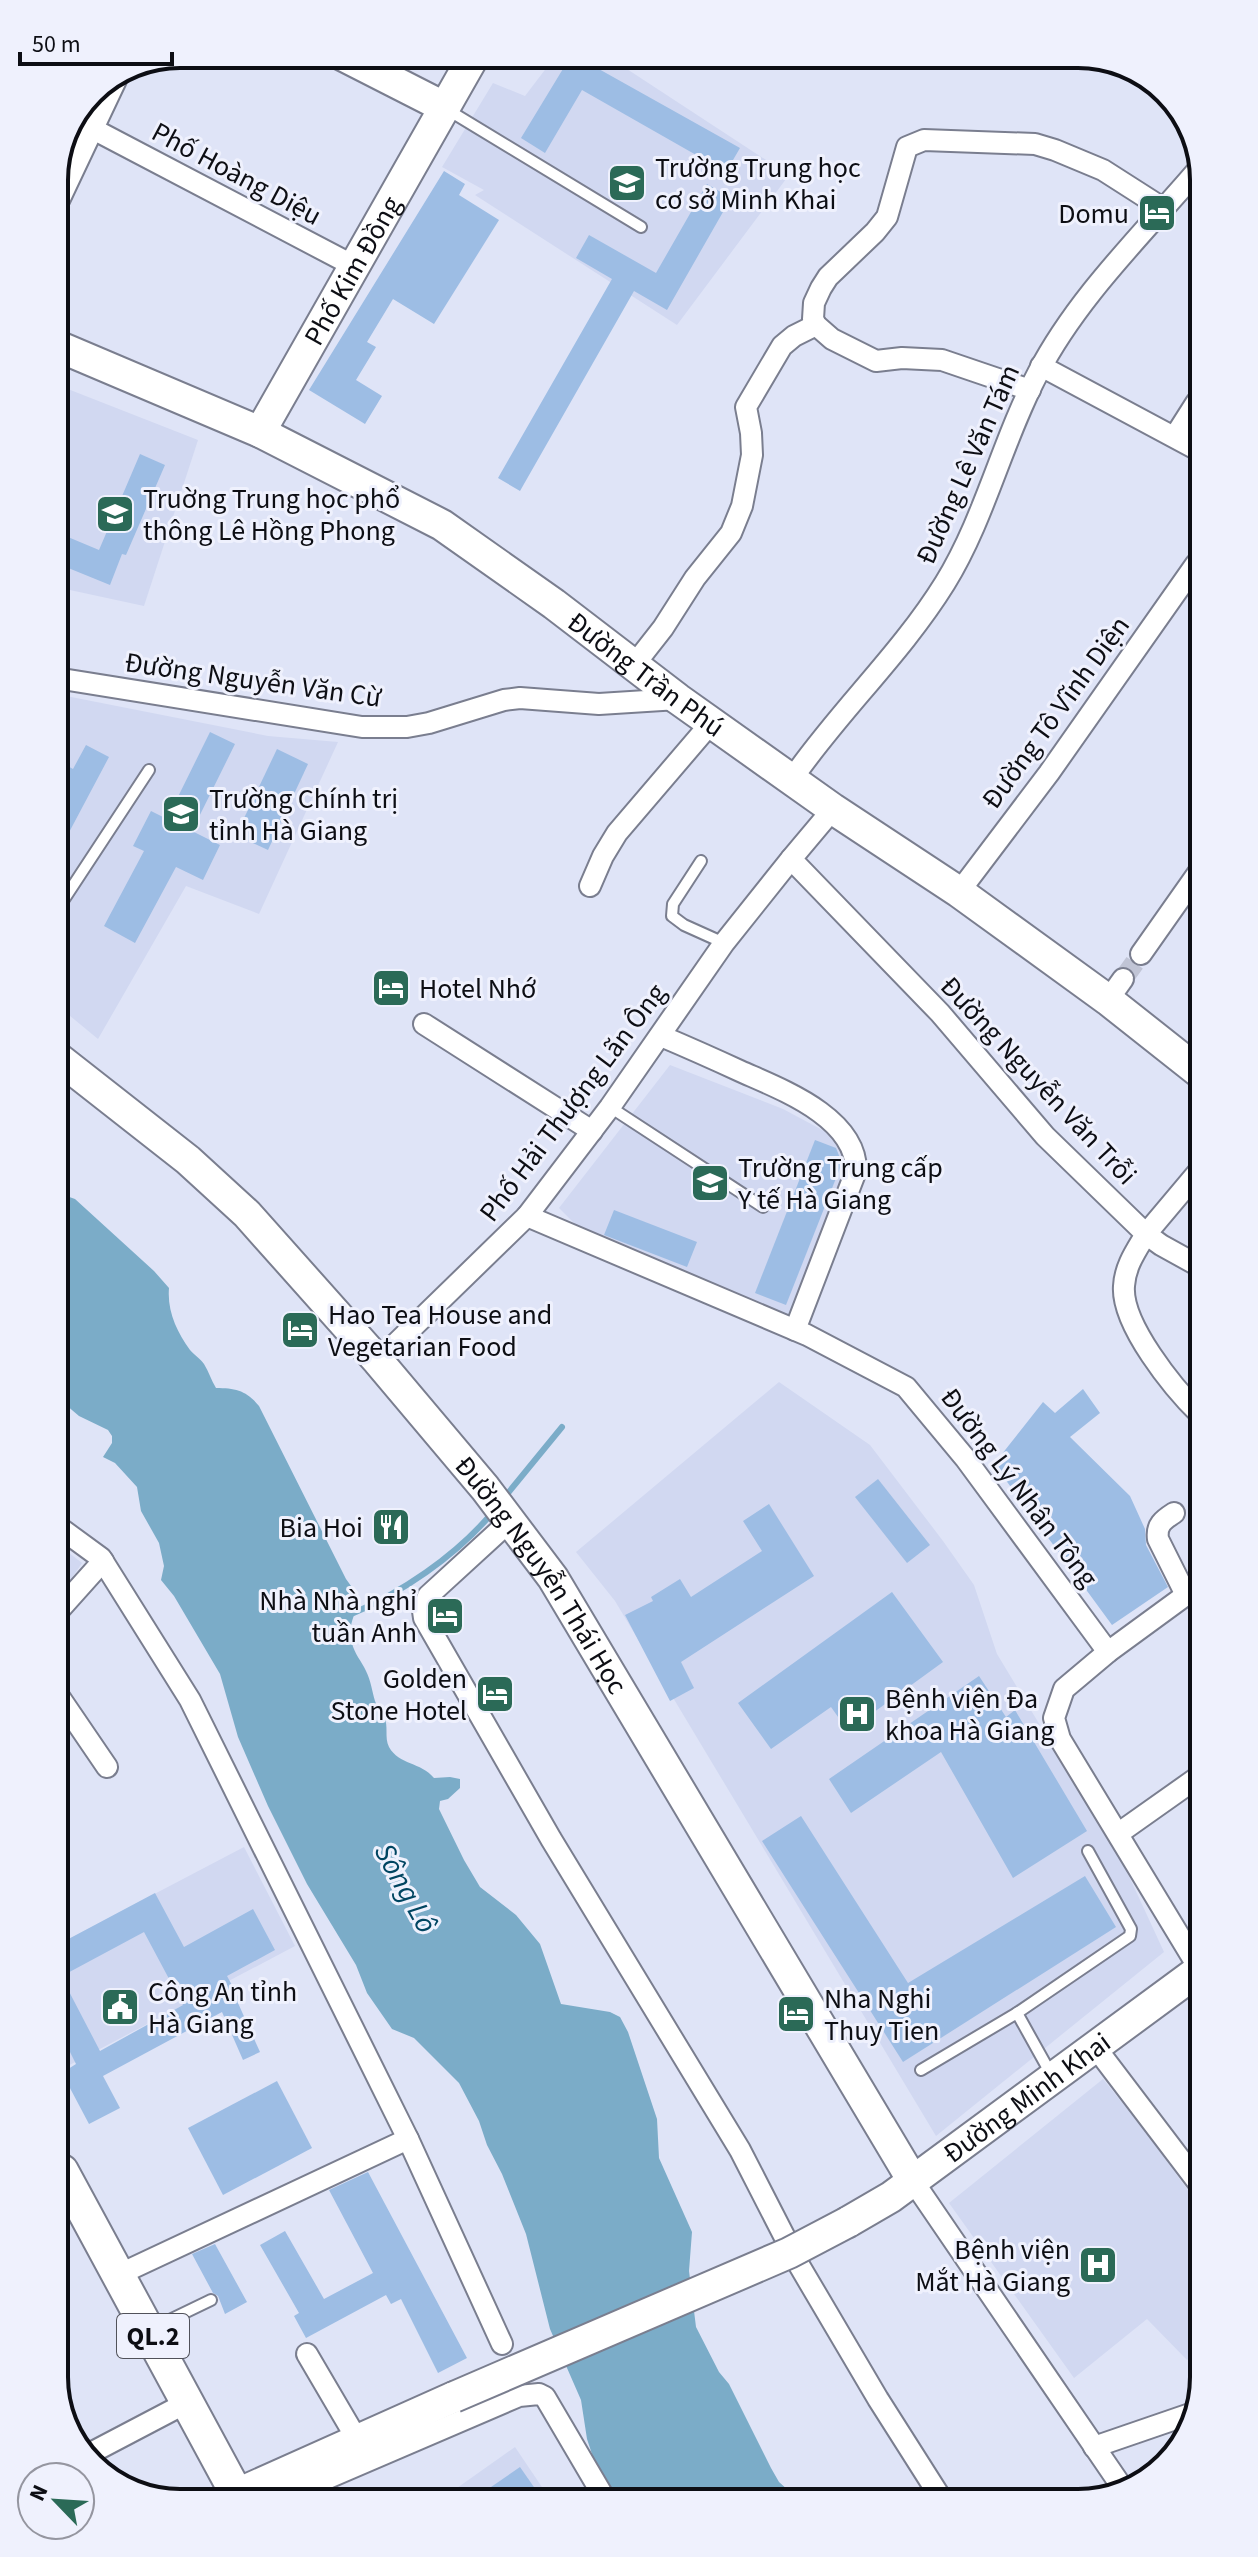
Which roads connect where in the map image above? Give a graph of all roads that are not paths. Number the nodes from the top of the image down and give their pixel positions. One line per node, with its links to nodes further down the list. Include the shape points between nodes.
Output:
1 (367, 68): 4 (main road)
2 (467, 68): 4 (main road, Phố Kim Đồng)
3 (110, 93): 5 (street)
4 (444, 107): 9 (lane); 10 (main road, Phố Kim Đồng)
5 (93, 129): 7 (street); 10 (street, Phố Hoàng Diệu)
6 (1190, 179): 8 (street, Đường Lê Văn Tám)
7 (68, 182)
8 (1164, 209): 11 (street, via 1103,170 1035,144 914,142 903,154 887,217 816,295); 13 (street, Đường Lê Văn Tám, via 1067,322)
9 (641, 227)
10 (354, 266): 16 (main road, Phố Kim Đồng)
11 (816, 325): 14 (street, via 876,361 942,360); 20 (street, via 782,346 746,407 752,455 731,533)
12 (68, 351): 16 (main road, Đường Trần Phú)
13 (1041, 366): 14 (street, Đường Lê Văn Tám); 17 (street)
14 (1030, 390): 25 (street, Đường Lê Văn Tám, via 947,580)
15 (1190, 412): 17 (street)
16 (260, 432): 20 (main road, Đường Trần Phú, via 442,525)
17 (1175, 436): 18 (street)
18 (1190, 445)
19 (1190, 573): 31 (street, Đường Tô Vĩnh Diện)
20 (634, 665): 22 (main road, Đường Trần Phú)
21 (68, 680): 22 (street, Đường Nguyễn Văn Cừ, via 362,727 429,723 520,698 599,704)
22 (678, 699): 23 (main road, Đường Trần Phú)
23 (711, 723): 25 (main road, Đường Trần Phú); 30 (street, via 617,833)
24 (149, 770): 32 (lane)
25 (792, 779): 26 (main road, Đường Trần Phú)
26 (833, 809): 27 (street); 31 (main road, Đường Trần Phú)
27 (791, 859): 33 (street, Phố Hải Thượng Lãn Ông); 44 (street, Đường Nguyễn Văn Trỗi, via 940,1013 1045,1136)
28 (701, 861): 33 (lane, via 673,904 672,916)
29 (1190, 884): 34 (street)
30 (590, 886)
31 (959, 892): 37 (main road, Đường Trần Phú, via 1115,989)
32 (68, 893)
33 (724, 943): 36 (street, Phố Hải Thượng Lãn Ông)
34 (1141, 954)
35 (424, 1024): 40 (street)
36 (661, 1036): 39 (street, Phố Hải Thượng Lãn Ông); 46 (street, via 805,1102 838,1129 852,1150 856,1171)
37 (1190, 1063)
38 (68, 1066): 47 (main road, Đường Nguyễn Thái Học, via 223,1190)
39 (610, 1107): 40 (street, Phố Hải Thượng Lãn Ông); 42 (lane)
40 (592, 1131): 43 (street, Phố Hải Thượng Lãn Ông)
41 (1190, 1182): 44 (street)
42 (763, 1207)
43 (527, 1216): 46 (street, Đường Lý Nhân Tông); 47 (street, Phố Hải Thượng Lãn Ông)
44 (1146, 1234): 45 (street, Đường Nguyễn Văn Trỗi); 48 (street, via 1127,1268 1123,1290 1137,1332)
45 (1190, 1261)
46 (795, 1330): 56 (street, Đường Lý Nhân Tông, via 916,1396)
47 (378, 1361): 50 (main road, Đường Nguyễn Thái Học)
48 (1190, 1402)
49 (1174, 1513): 53 (street, via 1163,1520 1158,1539)
50 (508, 1518): 70 (main road, Đường Nguyễn Thái Học, via 553,1578); 87 (street, via 428,1596 424,1618 740,2150 807,2279)
51 (68, 1534): 52 (street)
52 (103, 1561): 55 (street); 68 (street, via 190,1700)
53 (1190, 1586)
54 (1190, 1592): 56 (street)
55 (68, 1600)
56 (1108, 1652): 60 (street, via 1064,1689 1054,1718 1060,1739)
57 (68, 1710): 58 (street)
58 (107, 1767)
59 (1190, 1783): 60 (street)
60 (1119, 1833): 62 (street)
61 (1088, 1851): 64 (lane, via 1130,1936)
62 (1190, 1951)
63 (1190, 1977): 65 (main road, Đường Minh Khai)
64 (1017, 2013): 66 (lane); 67 (lane)
65 (1096, 2048): 67 (main road, Đường Minh Khai); 69 (street)
66 (921, 2070)
67 (1054, 2079): 70 (main road, Đường Minh Khai)
68 (408, 2139): 72 (street); 75 (street)
69 (1190, 2172)
70 (913, 2181): 79 (main road, Đường Minh Khai, bridge, via 789,2253); 80 (street)
71 (68, 2182): 72 (main road, QL.2)
72 (120, 2274): 74 (main road, QL.2)
73 (211, 2300): 74 (lane)
74 (149, 2329): 77 (main road, QL.2)
75 (502, 2344)
76 (307, 2354): 79 (street)
77 (188, 2402): 81 (street); 83 (main road, QL.2)
78 (1182, 2417): 80 (street)
79 (358, 2441): 84 (main road, Đường Minh Khai)
80 (1094, 2447): 82 (street)
81 (96, 2450)
82 (1118, 2481)
83 (234, 2489)
84 (258, 2489)
85 (302, 2489): 86 (street, via 519,2396 539,2394)
86 (599, 2489)
87 (935, 2489)

